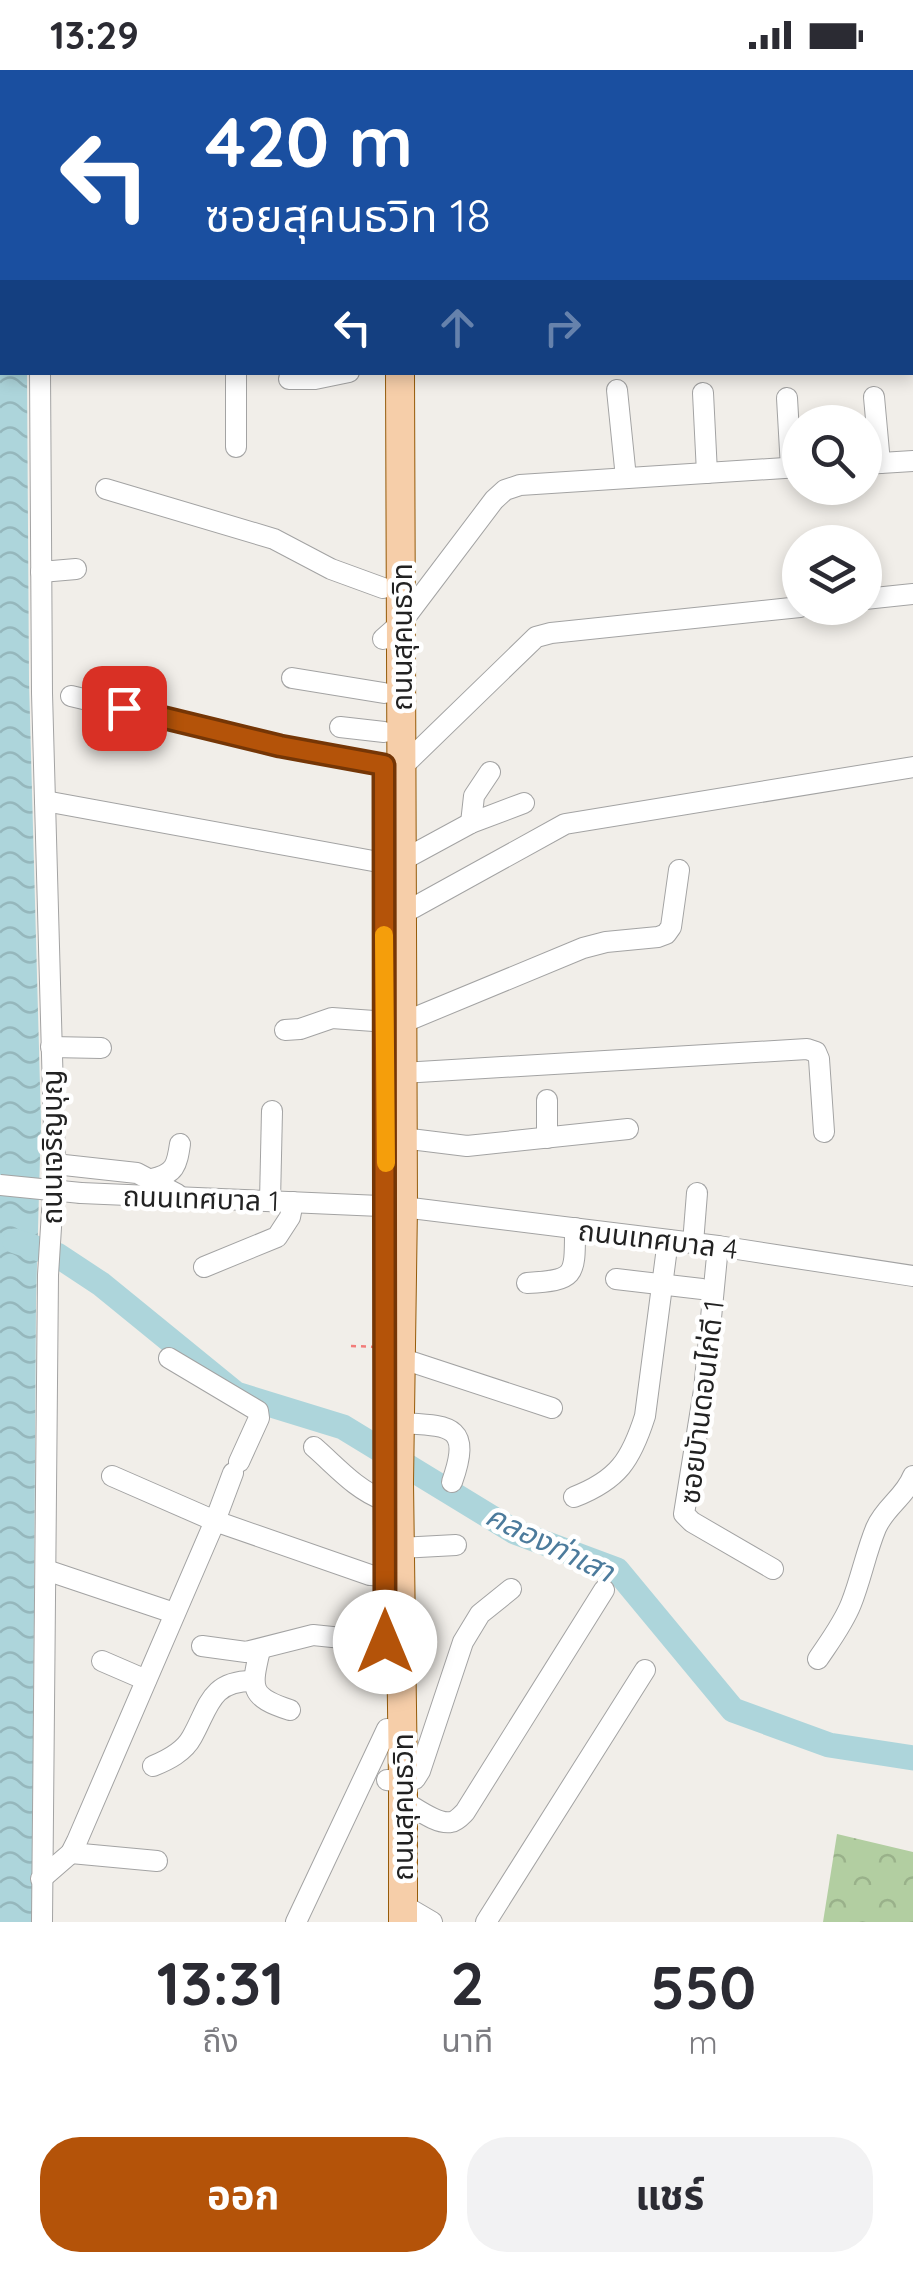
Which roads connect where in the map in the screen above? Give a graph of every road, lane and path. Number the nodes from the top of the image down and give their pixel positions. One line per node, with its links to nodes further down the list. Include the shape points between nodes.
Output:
1 (40, 375): 21 (street, ถนนเจริญบุญ)
2 (236, 375): 13 (street)
3 (335, 375): 6 (street)
4 (382, 375): 22 (main road, ถนนสุคนธวิท)
5 (400, 375): 26 (main road, ถนนสุคนธวิท)
6 (290, 379)
7 (617, 390): 18 (street)
8 (703, 393): 17 (street)
9 (874, 397): 12 (street)
10 (787, 398): 11 (street)
11 (788, 405)
12 (874, 405)
13 (236, 447)
14 (913, 461): 15 (street)
15 (882, 463)
16 (782, 469): 17 (street)
17 (707, 473): 18 (street)
18 (626, 478): 26 (street, via 505,490)
19 (106, 489): 22 (street, via 274,539)
20 (76, 569): 21 (street)
21 (41, 572): 35 (street, ถนนเจริญบุญ)
22 (383, 588): 26 (main road, ถนนสุคนธวิท)
23 (913, 594): 24 (street)
24 (882, 598)
25 (782, 609): 32 (street, via 536,637)
26 (392, 631): 28 (main road, ถนนสุคนธวิท); 32 (main road, ถนนสุคนธวิท)
27 (292, 678): 28 (street)
28 (384, 693): 31 (main road, ถนนสุคนธวิท)
29 (71, 696): 32 (street)
30 (340, 727): 31 (street)
31 (384, 732): 32 (main road, ถนนสุคนธวิท)
32 (393, 766): 38 (main road, ถนนสุคนธวิท)
33 (913, 767): 40 (street, via 565,824)
34 (490, 772): 37 (street, via 474,796)
35 (45, 801): 38 (street); 43 (street, ถนนเจริญบุญ)
36 (524, 804): 37 (street)
37 (471, 823): 38 (street)
38 (393, 862): 40 (main road, ถนนสุคนธวิท); 41 (main road, ถนนสุคนธวิท)
39 (679, 870): 41 (street, via 666,934 583,948)
40 (402, 914): 41 (main road, ถนนสุคนธวิท)
41 (394, 1023): 42 (street, via 332,1018); 45 (main road, ถนนสุคนธวิท); 50 (main road, ถนนสุคนธวิท)
42 (285, 1030)
43 (52, 1047): 44 (street); 53 (street, ถนนเจริญบุญ)
44 (102, 1048)
45 (402, 1073): 49 (street, via 807,1049 820,1059); 50 (main road, ถนนสุคนธวิท)
46 (547, 1100): 51 (street)
47 (272, 1111): 58 (street)
48 (628, 1128): 51 (street)
49 (824, 1132)
50 (394, 1136): 51 (street, via 467,1146); 60 (main road, ถนนสุคนธวิท)
51 (547, 1138)
52 (180, 1144): 54 (street, via 172,1170)
53 (55, 1164): 54 (street); 86 (street, ถนนเจริญบุญ)
54 (152, 1179): 57 (street)
55 (0, 1185): 57 (street, ถนนเทศบาล 1, bridge)
56 (696, 1194): 63 (street)
57 (182, 1197): 58 (street, ถนนเทศบาล 1)
58 (270, 1201): 59 (street, ถนนเทศบาล 1)
59 (293, 1202): 60 (street, ถนนเทศบาล 1); 65 (street, via 277,1237)
60 (395, 1206): 61 (street, ถนนเทศบาล 4); 72 (main road, ถนนสุคนธวิท)
61 (574, 1228): 62 (street, ถนนเทศบาล 4); 68 (street, via 575,1254 566,1278)
62 (668, 1240): 63 (street, ถนนเทศบาล 4); 69 (street)
63 (693, 1243): 64 (street, ถนนเทศบาล 4)
64 (718, 1246): 66 (street, ถนนเทศบาล 4); 85 (street, ซอยบัานดอนไก่ดี 1, via 684,1514)
65 (204, 1267)
66 (913, 1276)
67 (616, 1279): 69 (street)
68 (527, 1283)
69 (663, 1284): 70 (street); 81 (street, via 636,1443 609,1480)
70 (702, 1288)
71 (350, 1346): 72 (path)
72 (395, 1351): 74 (street); 75 (main road, ถนนสุคนธวิท)
73 (169, 1358): 82 (street, via 258,1411)
74 (552, 1408)
75 (394, 1432): 79 (street, via 440,1426 453,1431 460,1458); 80 (main road, ถนนสุคนธวิท)
76 (314, 1447): 80 (street, via 371,1495)
77 (112, 1476): 82 (street)
78 (913, 1476): 94 (street, via 877,1526 851,1604)
79 (452, 1482)
80 (389, 1488): 84 (main road, ถนนสุคนธวิท); 87 (main road, ถนนสุคนธวิท)
81 (574, 1497)
82 (215, 1521): 87 (street); 90 (street)
83 (456, 1545): 84 (street)
84 (400, 1548): 87 (main road, ถนนสุคนธวิท)
85 (774, 1569)
86 (46, 1570): 90 (street); 105 (street, ถนนเจริญบุญ)
87 (392, 1577): 91 (main road, ถนนสุคนธวิท)
88 (510, 1590): 102 (street, via 471,1626 420,1771)
89 (604, 1590): 102 (street, via 465,1812 449,1823)
90 (174, 1613): 97 (street)
91 (393, 1643): 93 (street, via 313,1635); 100 (main road, ถนนสุคนธวิท)
92 (202, 1646): 93 (street)
93 (260, 1650): 98 (street)
94 (818, 1659)
95 (102, 1661): 97 (street)
96 (645, 1670): 110 (street)
97 (146, 1680): 103 (street)
98 (252, 1681): 99 (street, via 262,1699); 101 (street, via 234,1681 221,1690 206,1704 191,1740)
99 (290, 1710)
100 (392, 1737): 102 (main road, ถนนสุคนธวิท); 108 (street)
101 (153, 1766)
102 (398, 1788): 106 (main road, ถนนสุคนธวิท)
103 (71, 1853): 104 (street); 105 (street)
104 (157, 1862)
105 (41, 1879): 107 (street, ถนนเจริญบุญ)
106 (397, 1916): 109 (street)
107 (42, 1922)
108 (296, 1922)
109 (432, 1922)
110 (486, 1922)

